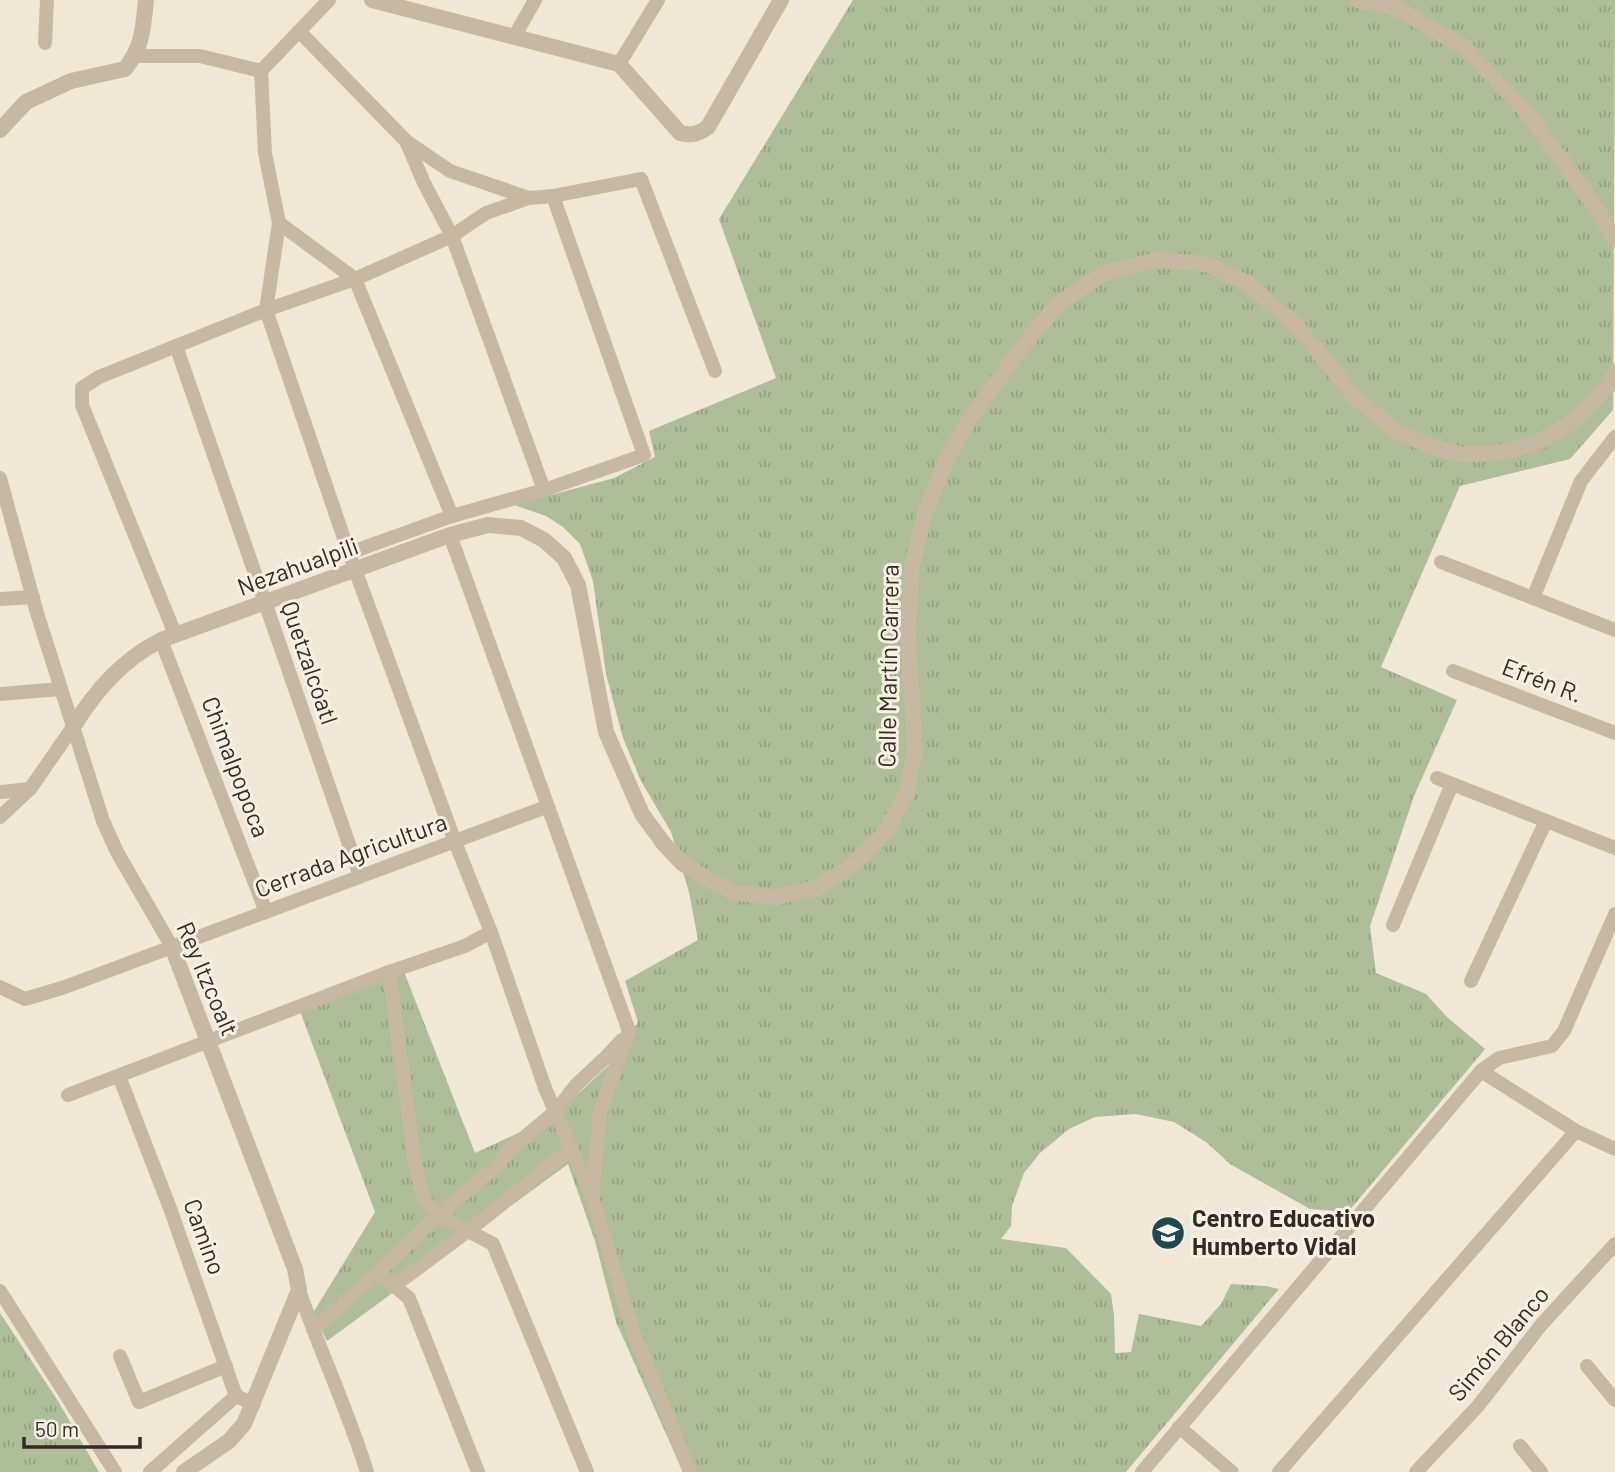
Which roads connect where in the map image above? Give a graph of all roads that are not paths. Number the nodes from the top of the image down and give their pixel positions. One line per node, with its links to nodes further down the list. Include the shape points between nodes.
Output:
1 (47, 0): 12 (street)
2 (146, 0): 13 (street)
3 (329, 0): 10 (street)
4 (372, 0): 9 (street)
5 (535, 0): 11 (street)
6 (658, 0): 14 (street)
7 (781, 0): 14 (street, via 715,116 698,134 680,133)
8 (1357, 0): 22 (street, via 1396,8 1464,47 1526,111)
9 (410, 4): 11 (street)
10 (299, 31): 15 (street); 17 (street)
11 (514, 37): 14 (street)
12 (44, 43)
13 (135, 56): 15 (street, via 200,56); 16 (street, via 125,69 71,81 26,102)
14 (619, 64)
15 (261, 71): 20 (street, via 265,153)
16 (0, 130)
17 (406, 141): 19 (street, via 450,171); 21 (street)
18 (553, 196): 19 (street); 26 (street, via 641,180); 30 (street, via 644,455)
19 (529, 198): 21 (street, via 485,213)
20 (279, 223): 23 (street); 24 (street)
21 (452, 236): 23 (street); 30 (street)
22 (1615, 238)
23 (355, 279): 24 (street); 32 (street)
24 (266, 310): 25 (street); 34 (street)
25 (176, 346): 40 (street, Quetzalcóatl); 42 (street, Chimalpopoca, via 82,388 82,405)
26 (715, 371)
27 (1615, 372): 33 (street, Calle Martín Carrera, via 1609,385 1575,420 1541,441 1504,452 1462,455 1396,431 1356,398 1296,325 1247,283 1207,264 1157,260 1103,274 1058,304 1022,347 952,449 928,505 912,566 908,636 915,752 906,795 886,831 855,863 817,888 776,897 736,893 706,878 682,863 642,814 607,732 578,585 564,558 521,528 488,525)
28 (1615, 437): 38 (street, via 1581,481)
29 (0, 478): 31 (street, Rey Itzcoalt)
30 (544, 490): 32 (street)
31 (5, 511): 37 (street, Rey Itzcoalt)
32 (452, 516): 34 (street)
33 (450, 536): 36 (street, Nezahualpili); 52 (street)
34 (349, 553): 36 (street)
35 (1441, 562): 38 (street)
36 (356, 570): 40 (street, Nezahualpili); 55 (street)
37 (33, 597): 39 (street); 44 (street, Rey Itzcoalt)
38 (1533, 598): 41 (street)
39 (0, 599)
40 (264, 604): 42 (street, Nezahualpili); 57 (street, Quetzalcóatl)
41 (1615, 630)
42 (168, 637): 46 (street, Nezahualpili, via 140,650 116,670); 58 (street, Chimalpopoca)
43 (1453, 671): 47 (street, Efrén R.)
44 (61, 689): 45 (street); 46 (street, Rey Itzcoalt)
45 (0, 694)
46 (73, 727): 50 (street); 62 (street, Rey Itzcoalt, via 103,821)
47 (1615, 733)
48 (1437, 778): 49 (street)
49 (1452, 784): 54 (street); 60 (street)
50 (30, 789): 51 (street); 53 (street)
51 (0, 792)
52 (546, 807): 55 (street, Cerrada Agricultura); 66 (street)
53 (0, 817)
54 (1546, 821): 56 (street); 64 (street)
55 (455, 842): 57 (street, Cerrada Agricultura); 61 (street)
56 (1615, 848)
57 (360, 876): 58 (street, Cerrada Agricultura)
58 (266, 912): 62 (street, Cerrada Agricultura)
59 (1615, 914): 68 (street, via 1564,1031 1552,1046 1499,1058)
60 (1393, 925)
61 (491, 932): 63 (street, via 465,946); 71 (street)
62 (172, 947): 65 (street, Cerrada Agricultura, via 25,999); 67 (street, Rey Itzcoalt)
63 (389, 972): 67 (street); 76 (street, via 415,1164 424,1200)
64 (1471, 981)
65 (0, 988)
66 (629, 1031): 71 (street); 75 (street, via 600,1111)
67 (210, 1041): 69 (street); 81 (street, Rey Itzcoalt)
68 (1481, 1071): 72 (street); 90 (street)
69 (119, 1076): 70 (street); 85 (street, Camino)
70 (68, 1095)
71 (556, 1111): 73 (street); 76 (street)
72 (1576, 1131): 74 (street); 101 (street)
73 (572, 1148): 75 (street); 77 (street)
74 (1615, 1149)
75 (592, 1198): 98 (street, via 633,1331)
76 (438, 1215): 77 (street); 79 (street)
77 (468, 1231): 80 (street); 97 (street, via 493,1244)
78 (1614, 1250): 102 (street, Simón Blanco, via 1541,1325 1478,1406)
79 (379, 1273): 80 (street); 83 (street)
80 (394, 1286): 96 (street, via 409,1298)
81 (299, 1290): 83 (street); 89 (street)
82 (0, 1291): 92 (street)
83 (313, 1331): 95 (street)
84 (120, 1356): 85 (street, via 139,1402)
85 (226, 1366): 87 (street, Camino)
86 (1587, 1366): 88 (street)
87 (236, 1396): 89 (street); 93 (street)
88 (1615, 1400)
89 (254, 1404): 94 (street, via 229,1441)
90 (1179, 1427): 99 (street); 100 (street)
91 (1520, 1446): 103 (street)
92 (115, 1472)
93 (150, 1472)
94 (184, 1472)
95 (368, 1472)
96 (478, 1472)
97 (587, 1472)
98 (690, 1472)
99 (1142, 1472)
100 (1232, 1472)
101 (1279, 1472)
102 (1416, 1472)
103 (1541, 1472)

